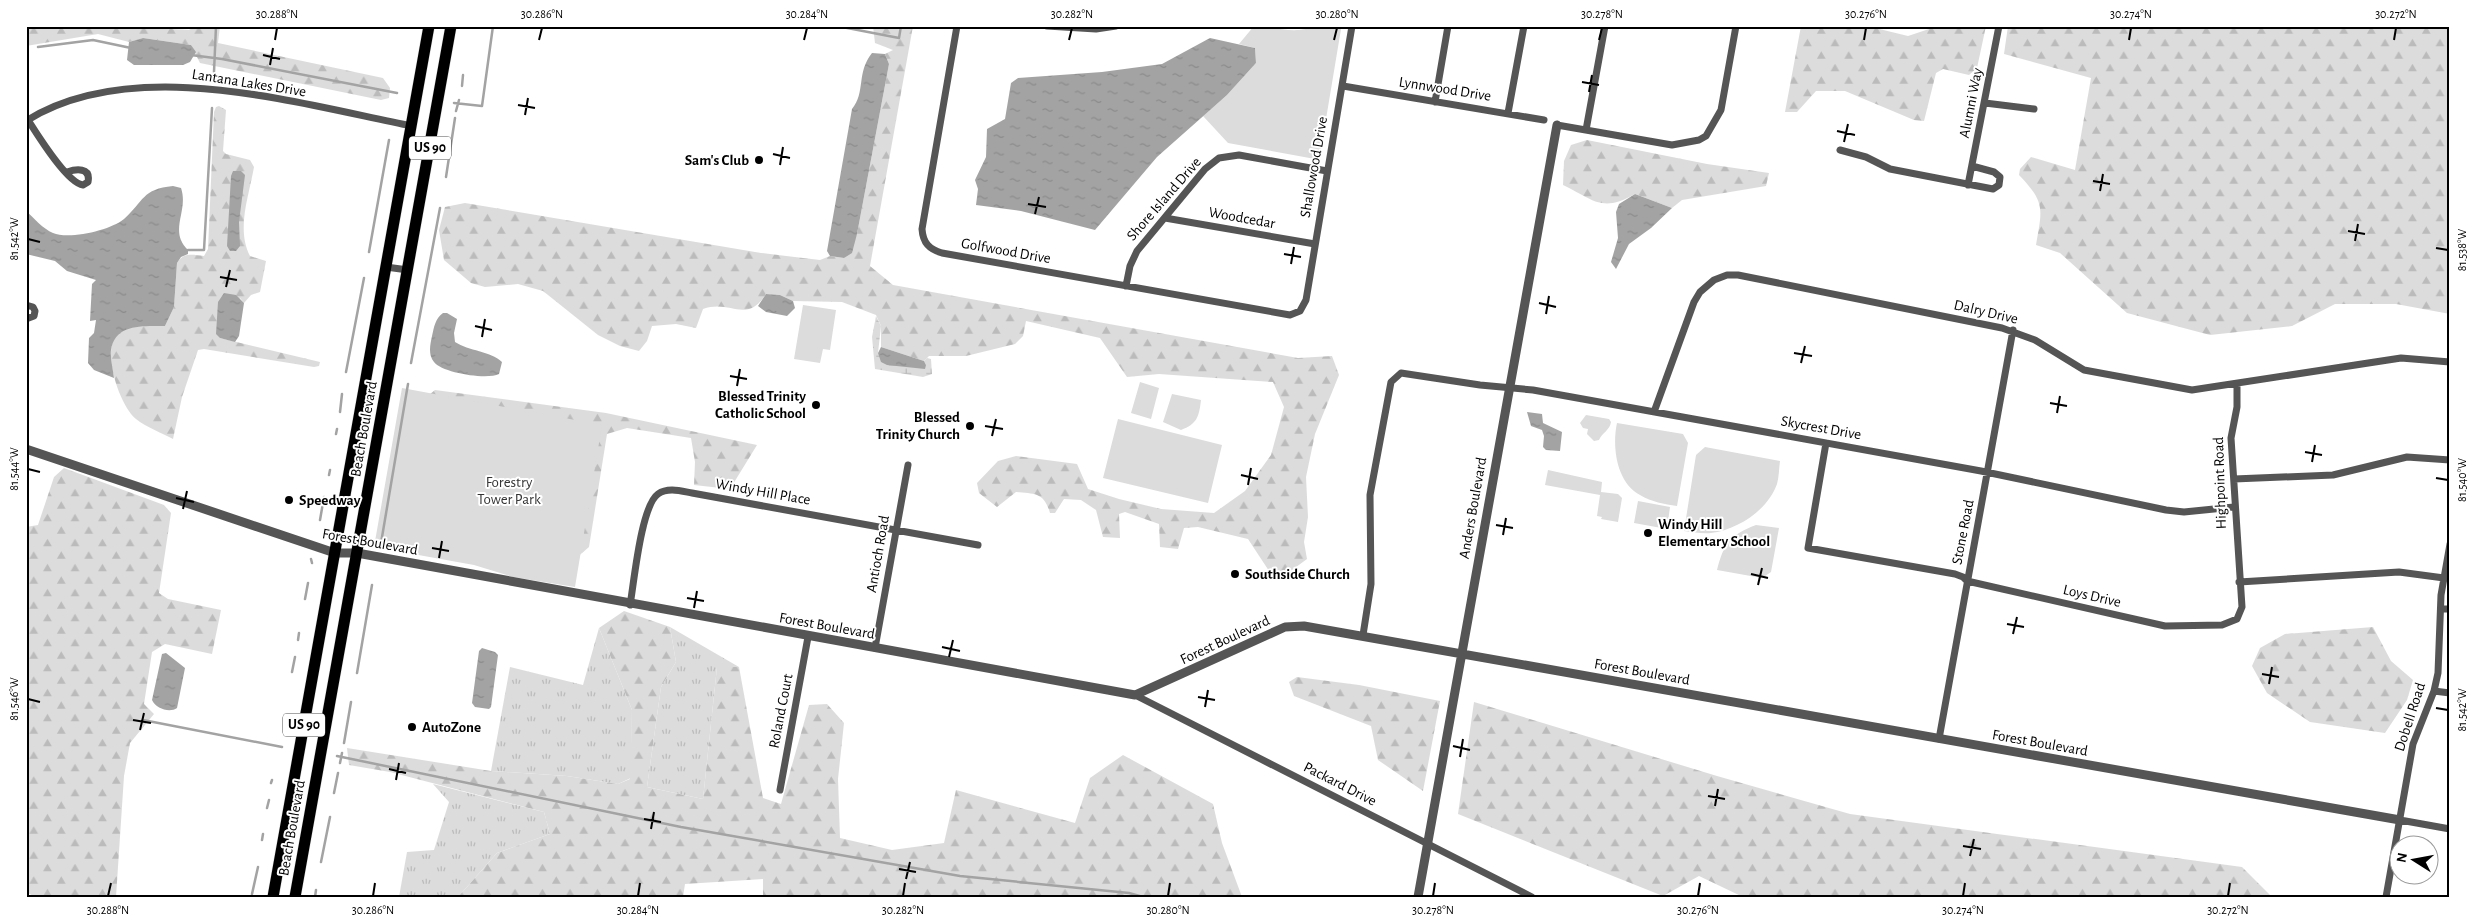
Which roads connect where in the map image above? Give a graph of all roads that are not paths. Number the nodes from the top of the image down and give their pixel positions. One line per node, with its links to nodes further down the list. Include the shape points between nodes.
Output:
1 (430, 26): 20 (highway, US 90)
2 (452, 26): 30 (highway, Beach Boulevard / US 90)
3 (957, 26): 31 (street, Golfwood Drive, via 922,229 924,241 942,253)
4 (1047, 26): 5 (street, via 1096,29)
5 (1116, 26)
6 (1352, 26): 12 (street, Shallowood Drive)
7 (1448, 26): 13 (street)
8 (1524, 26): 16 (street)
9 (1605, 26): 21 (street)
10 (1736, 26): 21 (street, via 1721,110 1706,136 1672,145)
11 (1999, 26): 14 (street, Alumni Way)
12 (1343, 86): 13 (street, Lynnwood Drive); 24 (street, Shallowood Drive)
13 (1435, 102): 16 (street, Lynnwood Drive)
14 (1985, 103): 15 (street); 23 (street, Alumni Way)
15 (2034, 108)
16 (1508, 113): 18 (street, Lynnwood Drive)
17 (27, 120): 20 (street, Lantana Lakes Drive, via 76,97 145,88 194,86); 25 (street)
18 (1544, 120)
19 (1557, 124): 21 (street); 38 (street, Anders Boulevard)
20 (412, 126): 29 (highway, US 90)
21 (1586, 130)
22 (1840, 150): 26 (street, via 1866,157 1890,169)
23 (1972, 166): 26 (street, Alumni Way); 26 (street, via 1994,172 2000,177 1999,185 1993,189)
24 (1327, 171): 27 (street, Shore Island Drive, via 1229,155 1205,168); 28 (street, Shallowood Drive)
25 (67, 172)
26 (1968, 185)
27 (1165, 218): 28 (street, Woodcedar); 31 (street, Shore Island Drive, via 1132,258)
28 (1315, 244): 33 (street, Shallowood Drive, via 1306,300)
29 (386, 267): 30 (street); 50 (highway, US 90)
30 (408, 270): 51 (highway, Beach Boulevard / US 90)
31 (1126, 286): 33 (street, Golfwood Drive, via 1281,315)
32 (26, 305): 34 (street, via 35,311 34,316)
33 (1300, 311)
34 (26, 319)
35 (2013, 330): 37 (street, Dalry Drive, via 2093,373 2192,390); 39 (street, Dalry Drive, via 1727,275 1704,288 1694,302); 44 (street, Stone Road)
36 (2450, 362): 37 (street, Dalry Drive, via 2401,358)
37 (2237, 384): 45 (street, Highpoint Road, via 2231,438)
38 (1509, 388): 39 (street, Skycrest Drive); 58 (street, Skycrest Drive, via 1401,373 1393,378 1370,495 1371,584); 61 (street, Anders Boulevard)
39 (1654, 412): 40 (street, Skycrest Drive)
40 (1826, 443): 44 (street, Skycrest Drive); 53 (street, Loys Drive, via 1808,548 1955,574)
41 (26, 449): 50 (street, Forest Boulevard)
42 (2450, 460): 45 (street, via 2407,457 2333,475)
43 (908, 465): 47 (street, Antioch Road)
44 (1988, 474): 46 (street, Skycrest Drive, via 2174,512); 53 (street, Stone Road)
45 (2234, 479): 46 (street, Highpoint Road)
46 (2234, 507): 54 (street, Highpoint Road)
47 (896, 530): 49 (street, Windy Hill Place); 55 (street, Windy Hill Place, via 666,491 658,494 648,508); 60 (street, Antioch Road)
48 (2450, 544): 52 (street, Dobell Road)
49 (978, 545)
50 (334, 553): 51 (street, Forest Boulevard); 70 (highway, US 90)
51 (357, 553): 55 (street, Forest Boulevard); 71 (highway, Beach Boulevard / US 90)
52 (2444, 578): 54 (street, via 2398,572); 56 (street, Dobell Road)
53 (1967, 581): 54 (street, Loys Drive, via 2165,626 2234,622 2241,615); 65 (street, Stone Road)
54 (2240, 582)
55 (630, 605): 59 (street, Forest Boulevard)
56 (2441, 609): 57 (street); 62 (street, Dobell Road, via 2440,656)
57 (2450, 609)
58 (1363, 635): 61 (street, Forest Boulevard); 64 (street, Forest Boulevard, via 1304,626 1285,627)
59 (808, 637): 60 (street, Forest Boulevard); 66 (street, Roland Court)
60 (875, 648): 64 (street, Forest Boulevard)
61 (1461, 655): 65 (street, Forest Boulevard); 69 (street, Anders Boulevard)
62 (2434, 691): 63 (street); 67 (street, Dobell Road, via 2414,744)
63 (2450, 694)
64 (1135, 695): 69 (street, Packard Drive)
65 (1939, 739): 67 (street, Forest Boulevard)
66 (780, 790)
67 (2400, 820): 68 (street, Forest Boulevard); 74 (street, Dobell Road)
68 (2450, 829)
69 (1427, 844): 72 (street, Anders Boulevard); 73 (street, Packard Drive)
70 (273, 897)
71 (295, 897)
72 (1418, 897)
73 (1532, 897)
74 (2386, 897)

